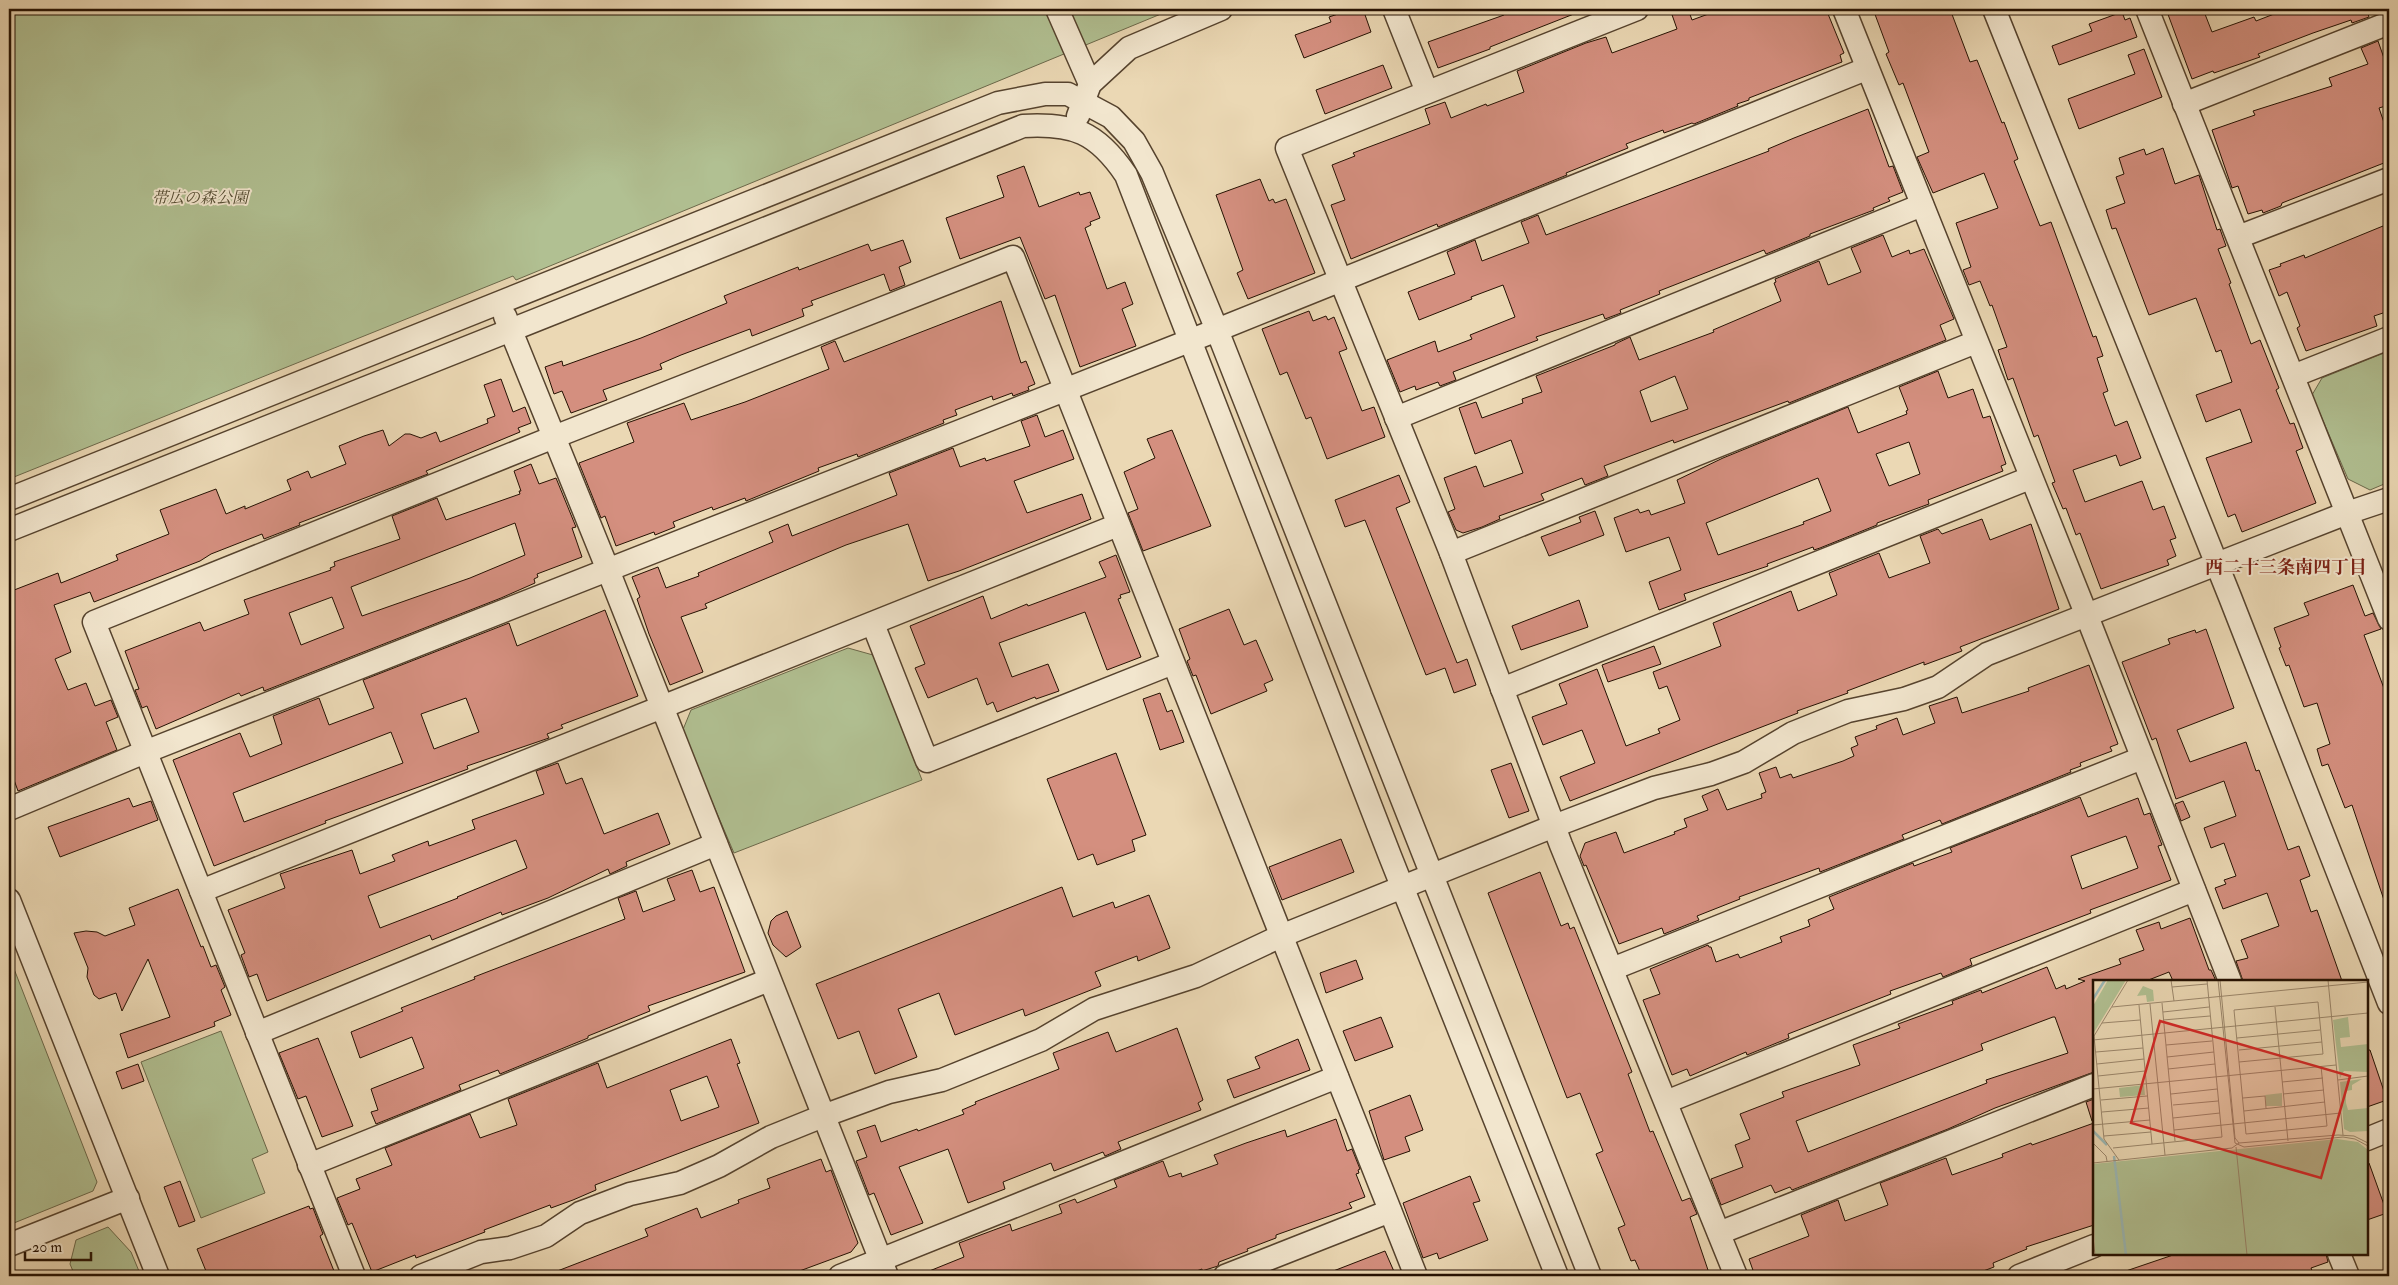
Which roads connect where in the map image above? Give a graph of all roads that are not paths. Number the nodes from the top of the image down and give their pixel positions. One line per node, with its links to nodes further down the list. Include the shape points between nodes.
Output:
1 (1057, 9): 11 (street)
2 (1221, 9): 11 (street, via 1129,48)
3 (1394, 9): 10 (street)
4 (1637, 9): 10 (street)
5 (1844, 9): 9 (street)
6 (1994, 9): 37 (street)
7 (2147, 9): 12 (street)
8 (2389, 22): 12 (street)
9 (1866, 69): 15 (street); 17 (street)
10 (1427, 92): 17 (street, via 1287,148)
11 (1087, 93): 13 (street); 18 (street, via 1045,94 998,102); 20 (street, via 1134,141 1152,173)
12 (2184, 104): 16 (street)
13 (1073, 128): 19 (street, via 1052,124 1023,126); 22 (street, via 1112,154 1126,175)
14 (2389, 179): 16 (street)
15 (1922, 206): 23 (street); 28 (street)
16 (2238, 237): 25 (street)
17 (1339, 279): 20 (street); 28 (street)
18 (499, 301): 19 (street); 24 (street)
19 (511, 330): 26 (street); 29 (street)
20 (1217, 330): 22 (street); 50 (street)
21 (2389, 338): 25 (street)
22 (1189, 341): 27 (street); 51 (street)
23 (1976, 342): 30 (street); 36 (street)
24 (353, 360): 26 (street); 31 (street)
25 (2293, 376): 33 (street)
26 (365, 388): 35 (street)
27 (1065, 390): 29 (street, via 1013,256); 34 (street); 38 (street)
28 (1396, 418): 36 (street)
29 (554, 437): 38 (street); 45 (street, via 94,622)
30 (2030, 478): 39 (street); 43 (street)
31 (9, 499)
32 (2389, 499): 33 (street)
33 (2347, 513): 37 (street); 40 (street)
34 (1118, 525): 41 (street); 42 (street)
35 (9, 530)
36 (1451, 553): 43 (street)
37 (2216, 564): 39 (street); 59 (street)
38 (608, 570): 44 (street); 45 (street)
39 (2087, 616): 46 (street); 48 (street, via 1987,654 1938,687 1904,699 1848,711 1793,733 1735,765 1654,788)
40 (2389, 619)
41 (873, 624): 42 (street, via 928,761); 44 (street)
42 (1173, 663): 55 (street)
43 (1502, 689): 48 (street)
44 (662, 706): 49 (street); 53 (street)
45 (146, 752): 47 (street); 53 (street)
46 (2142, 758): 52 (street); 56 (street)
47 (9, 809)
48 (1554, 826): 50 (street); 56 (street)
49 (716, 844): 57 (street); 60 (street)
50 (1432, 874): 51 (street); 82 (street)
51 (1402, 885): 55 (street); 81 (street)
52 (2194, 890): 58 (street); 63 (street)
53 (201, 891): 60 (street)
54 (9, 900): 68 (street)
55 (1281, 936): 61 (street); 64 (street, via 1196,976 1094,1010 1041,1040 942,1080 889,1092)
56 (1612, 969): 63 (street)
57 (769, 980): 64 (street); 67 (street)
58 (2230, 980)
59 (2389, 1003)
60 (257, 1033): 67 (street)
61 (1337, 1077): 69 (street); 74 (street)
62 (2093, 1085): 70 (street)
63 (1666, 1102): 70 (street)
64 (822, 1116): 74 (street); 77 (street, via 771,1137 680,1183 630,1194 580,1214 546,1236 510,1248 481,1252)
65 (2389, 1130): 66 (street)
66 (2368, 1139)
67 (310, 1166): 76 (street)
68 (128, 1198): 71 (street); 75 (street)
69 (1390, 1211): 79 (street); 80 (street)
70 (1719, 1233): 83 (street)
71 (9, 1245)
72 (2093, 1246): 84 (street)
73 (2339, 1255): 85 (street)
74 (884, 1268): 78 (street)
75 (158, 1276)
76 (354, 1276)
77 (421, 1276)
78 (840, 1276)
79 (1225, 1276)
80 (1416, 1276)
81 (1557, 1276)
82 (1590, 1276)
83 (1736, 1276)
84 (2019, 1276)
85 (2348, 1276)

